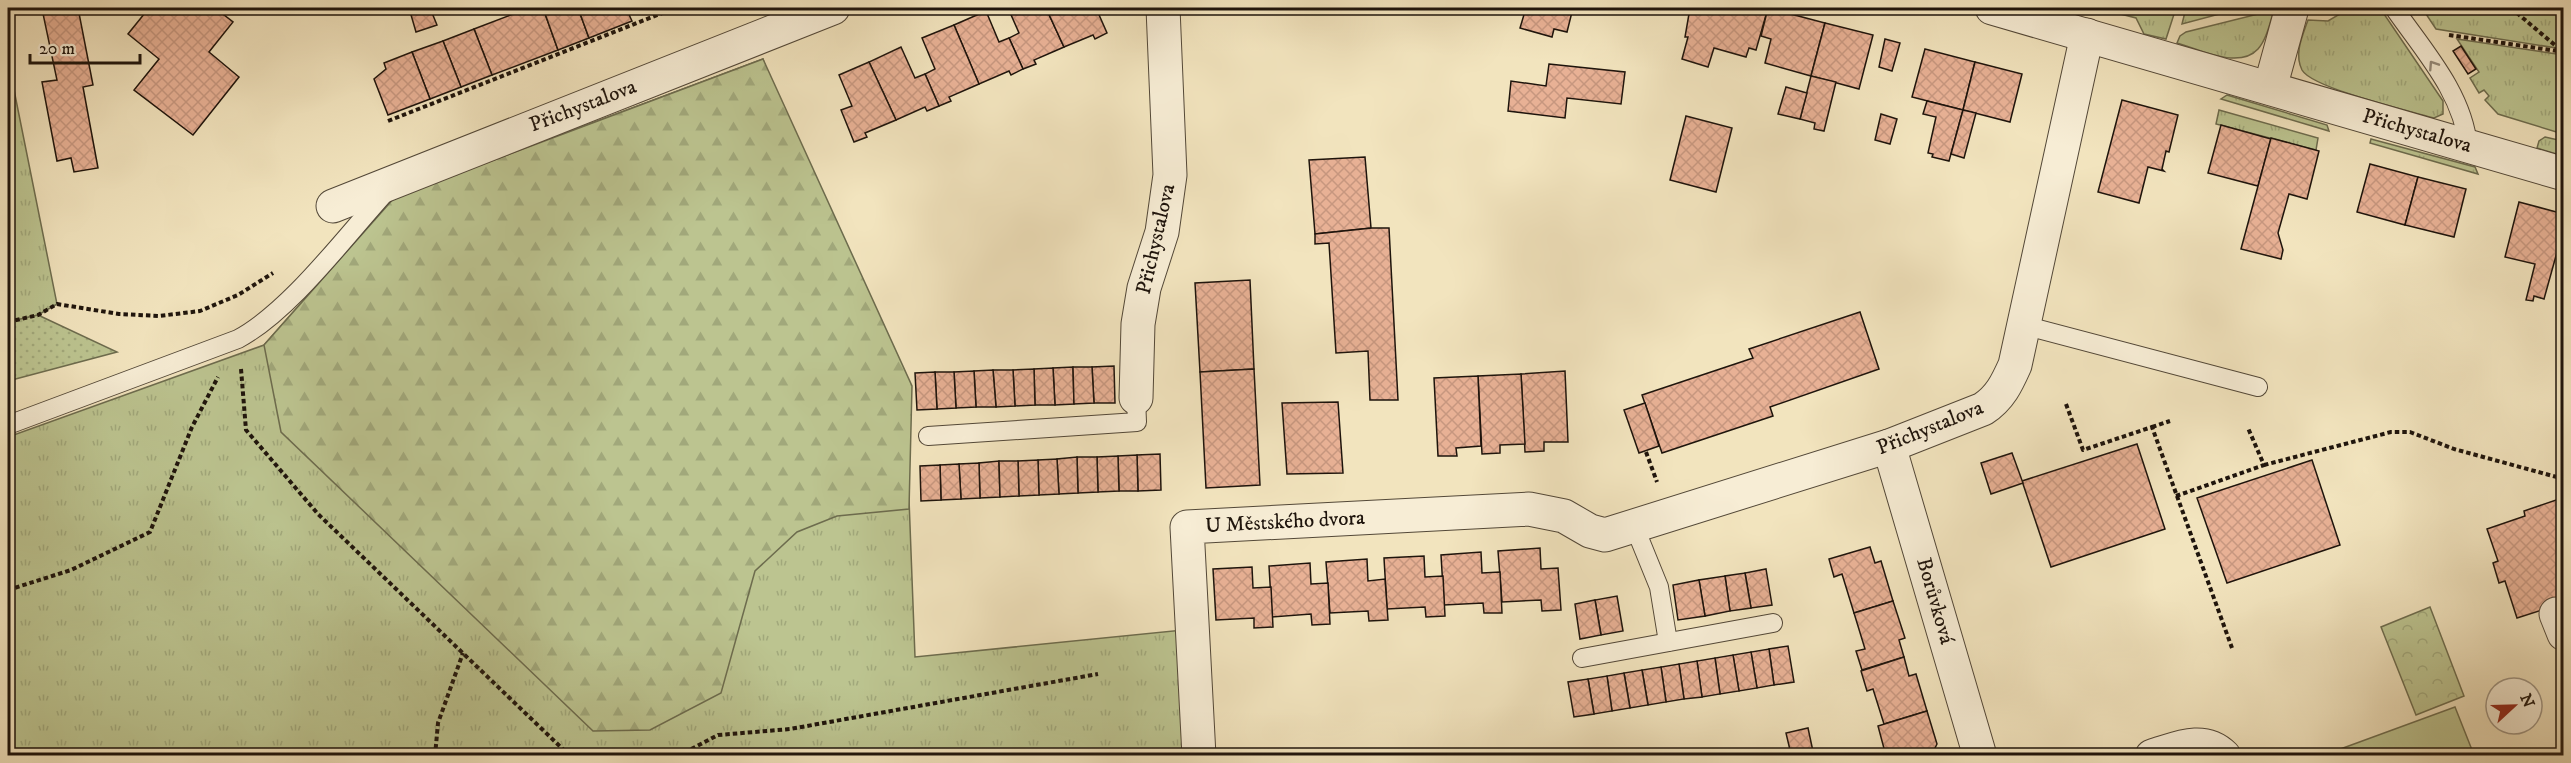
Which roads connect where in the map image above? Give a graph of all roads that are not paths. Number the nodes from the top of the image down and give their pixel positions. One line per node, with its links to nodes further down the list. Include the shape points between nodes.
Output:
1 (834, 8): 10 (street, Přichystalova)
2 (1163, 8): 14 (street, Přichystalova, via 1170,175 1162,232 1144,288 1138,324)
3 (1992, 8): 6 (street, Přichystalova)
4 (2292, 8): 7 (street)
5 (2394, 8): 8 (lane, one-way to 5, via 2459,105)
6 (2087, 35): 7 (street, Přichystalova); 12 (street, Přichystalova)
7 (2270, 88): 8 (street, Přichystalova)
8 (2468, 146): 9 (street, Přichystalova)
9 (2564, 174)
10 (396, 180): 11 (street, Přichystalova); 15 (lane, via 274,315 238,339)
11 (333, 206)
12 (2023, 325): 13 (lane); 17 (street, Přichystalova, via 2015,365 1994,402)
13 (2258, 387)
14 (1136, 398): 16 (lane, via 1137,422)
15 (8, 424)
16 (928, 436)
17 (1889, 446): 18 (street, Přichystalova); 23 (street, Borůvková)
18 (1620, 532): 20 (lane, via 1659,587); 22 (street, U Městského dvora, via 1590,531 1564,516 1529,509 1188,527)
19 (1773, 623): 20 (lane)
20 (1668, 642): 21 (lane)
21 (1582, 658)
22 (1199, 756)
23 (1980, 756)
24 (2151, 756): 25 (street, via 2201,744)
25 (2224, 756)

